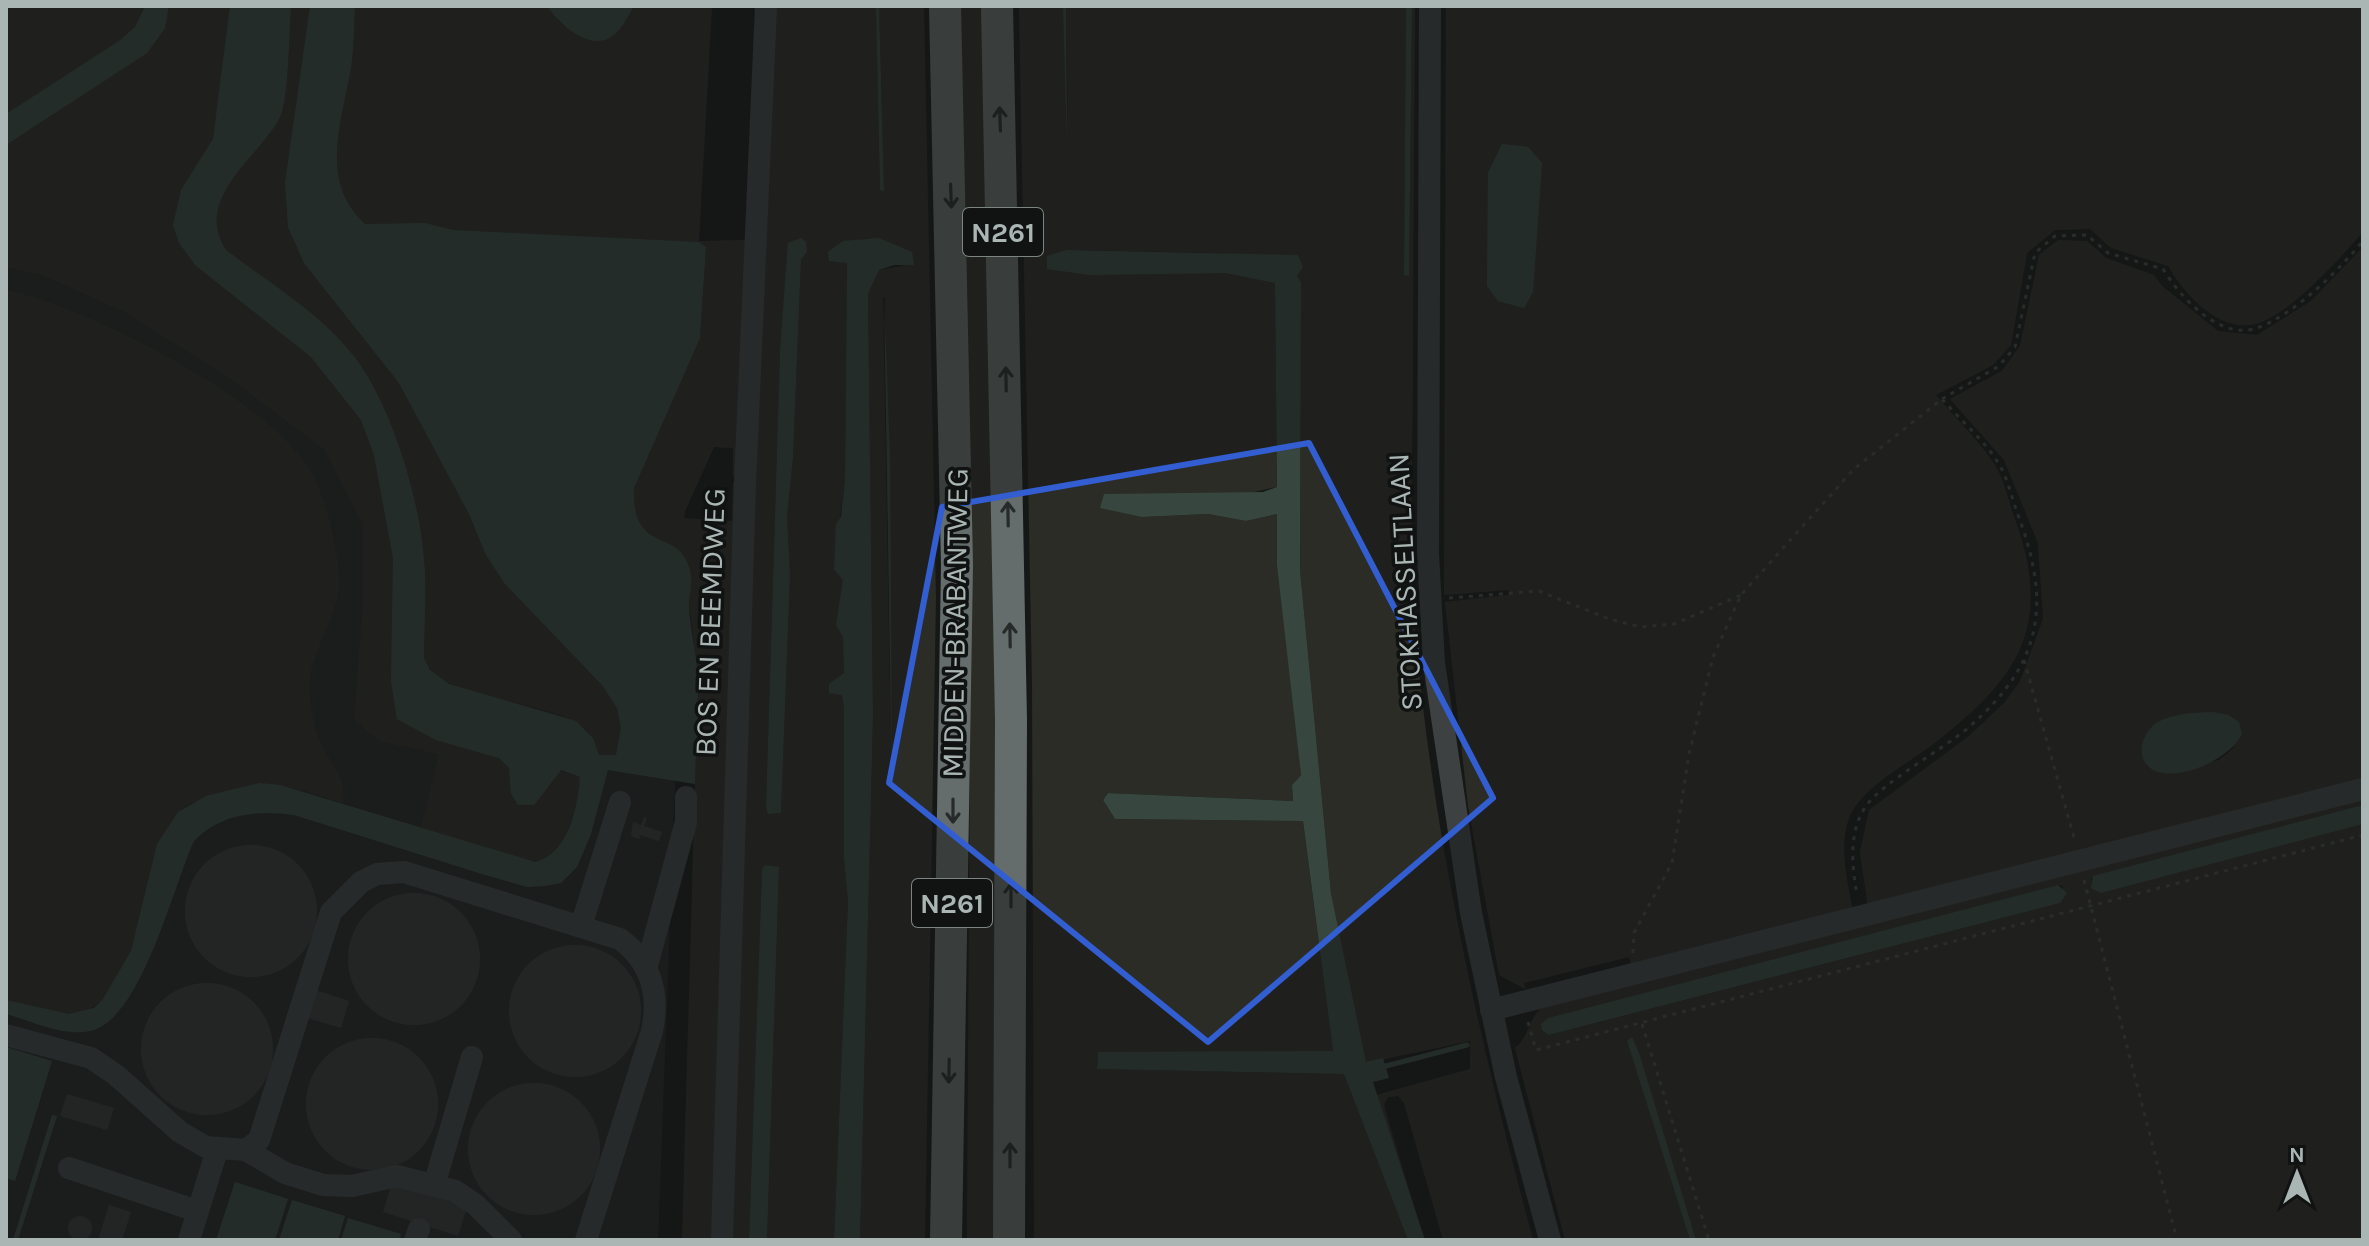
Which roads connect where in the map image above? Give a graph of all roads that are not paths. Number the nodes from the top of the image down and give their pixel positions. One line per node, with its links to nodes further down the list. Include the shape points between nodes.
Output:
1 (766, 6): 21 (street, BOS EN BEEMDWEG, via 744,499)
2 (945, 6): 22 (highway, MIDDEN-BRABANTWEG / N261, one-way to 22, via 957,565)
3 (997, 6): 23 (highway, MIDDEN-BRABANTWEG / N261, one-way to 3, via 1010,676)
4 (1430, 6): 10 (street, STOKHASSELTLAAN, via 1429,609 1452,801)
5 (2363, 789): 10 (street)
6 (686, 797): 9 (street, via 686,822)
7 (620, 802): 8 (street)
8 (581, 926): 9 (street, via 620,939); 14 (street, via 404,872 377,874 355,886 331,912 259,1140)
9 (646, 969): 20 (street, via 657,1002 654,1022)
10 (1491, 1010): 24 (street, STOKHASSELTLAAN)
11 (6, 1035): 13 (street, via 91,1058 180,1132)
12 (472, 1057): 16 (street)
13 (217, 1150): 14 (street); 17 (street)
14 (246, 1150): 16 (street, via 285,1173 323,1185 352,1186 397,1176)
15 (69, 1168): 17 (street)
16 (434, 1185): 19 (street, via 466,1197)
17 (197, 1211): 18 (street)
18 (189, 1240)
19 (511, 1240)
20 (586, 1240)
21 (722, 1240)
22 (946, 1240)
23 (1009, 1240)
24 (1550, 1240)

